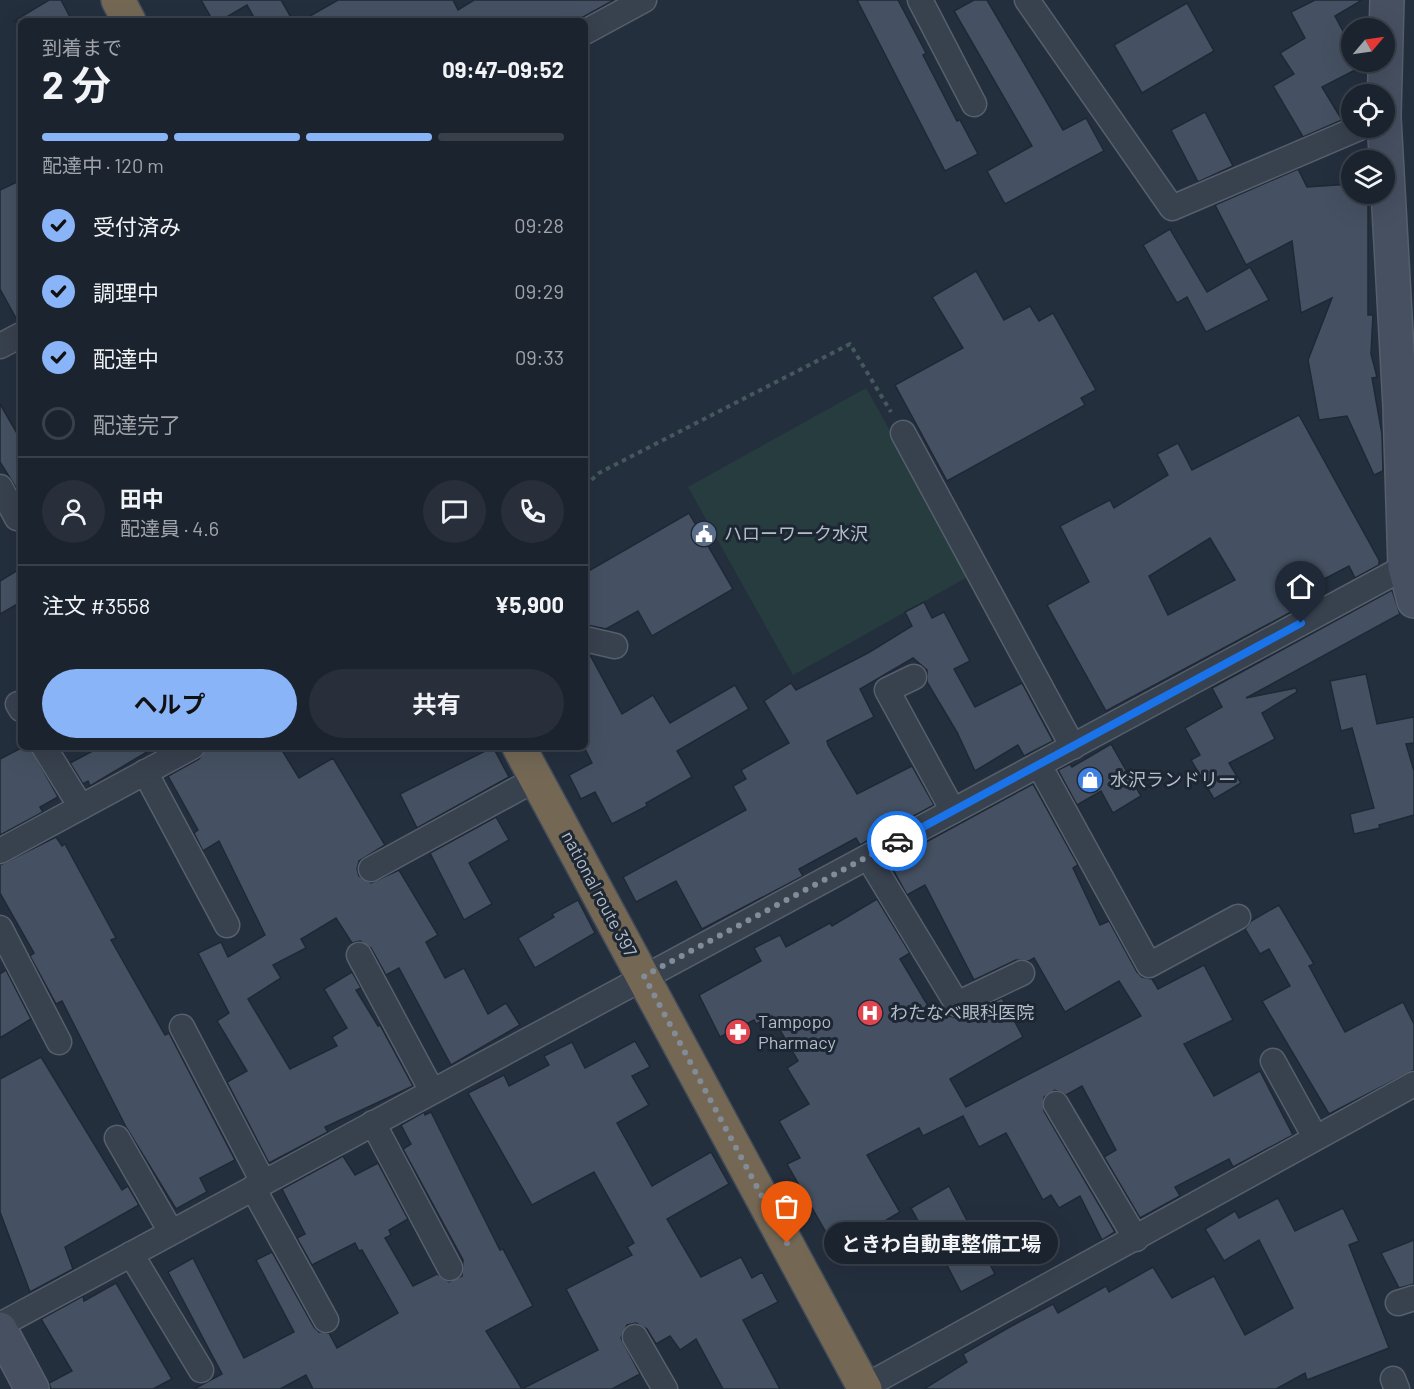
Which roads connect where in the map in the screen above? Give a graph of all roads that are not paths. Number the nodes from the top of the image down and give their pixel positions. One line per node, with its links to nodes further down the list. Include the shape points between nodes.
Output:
1 (118, 0): 6 (highway)
2 (644, 0): 7 (street)
3 (920, 0): 9 (street)
4 (1028, 0): 10 (street, via 1173,208)
5 (1387, 0): 8 (street)
6 (127, 18)
7 (588, 30)
8 (1385, 84)
9 (974, 104)
10 (1341, 136)
11 (1386, 138): 14 (street)
12 (18, 336): 13 (street)
13 (0, 346)
14 (1407, 407): 18 (street)
15 (903, 433): 23 (street)
16 (0, 487): 17 (street)
17 (17, 518)
18 (1405, 567): 19 (street); 23 (street)
19 (1414, 601)
20 (588, 640): 21 (street)
21 (615, 646)
22 (914, 677): 31 (street, via 887,690)
23 (1072, 747): 27 (street)
24 (46, 750): 30 (street)
25 (181, 750): 28 (street)
26 (521, 750): 29 (highway, national route 397)
27 (1039, 765): 31 (street); 35 (street, via 1149,965)
28 (145, 772): 30 (street); 36 (street)
29 (536, 779): 34 (street); 40 (highway, national route 397)
30 (81, 807): 32 (street)
31 (953, 811): 33 (street)
32 (0, 851)
33 (868, 857): 39 (street, via 957,1004); 40 (street)
34 (372, 869)
35 (1238, 917)
36 (227, 925)
37 (0, 928): 42 (street)
38 (359, 955): 45 (street)
39 (1022, 973)
40 (644, 976): 45 (street); 60 (highway, national route 397)
41 (182, 1027): 50 (street)
42 (59, 1042)
43 (1273, 1061): 48 (street)
44 (1414, 1084): 48 (street)
45 (432, 1091): 47 (street)
46 (1056, 1104): 52 (street)
47 (373, 1123): 50 (street); 54 (street)
48 (1316, 1137): 52 (street)
49 (117, 1138): 51 (street)
50 (258, 1185): 51 (street); 55 (street)
51 (171, 1232): 53 (street)
52 (1136, 1239): 60 (street)
53 (131, 1254): 56 (street); 59 (street)
54 (450, 1268)
55 (326, 1320)
56 (0, 1325)
57 (0, 1329): 61 (street)
58 (635, 1337): 62 (street)
59 (201, 1370)
60 (863, 1388)
61 (32, 1389)
62 (665, 1389)

